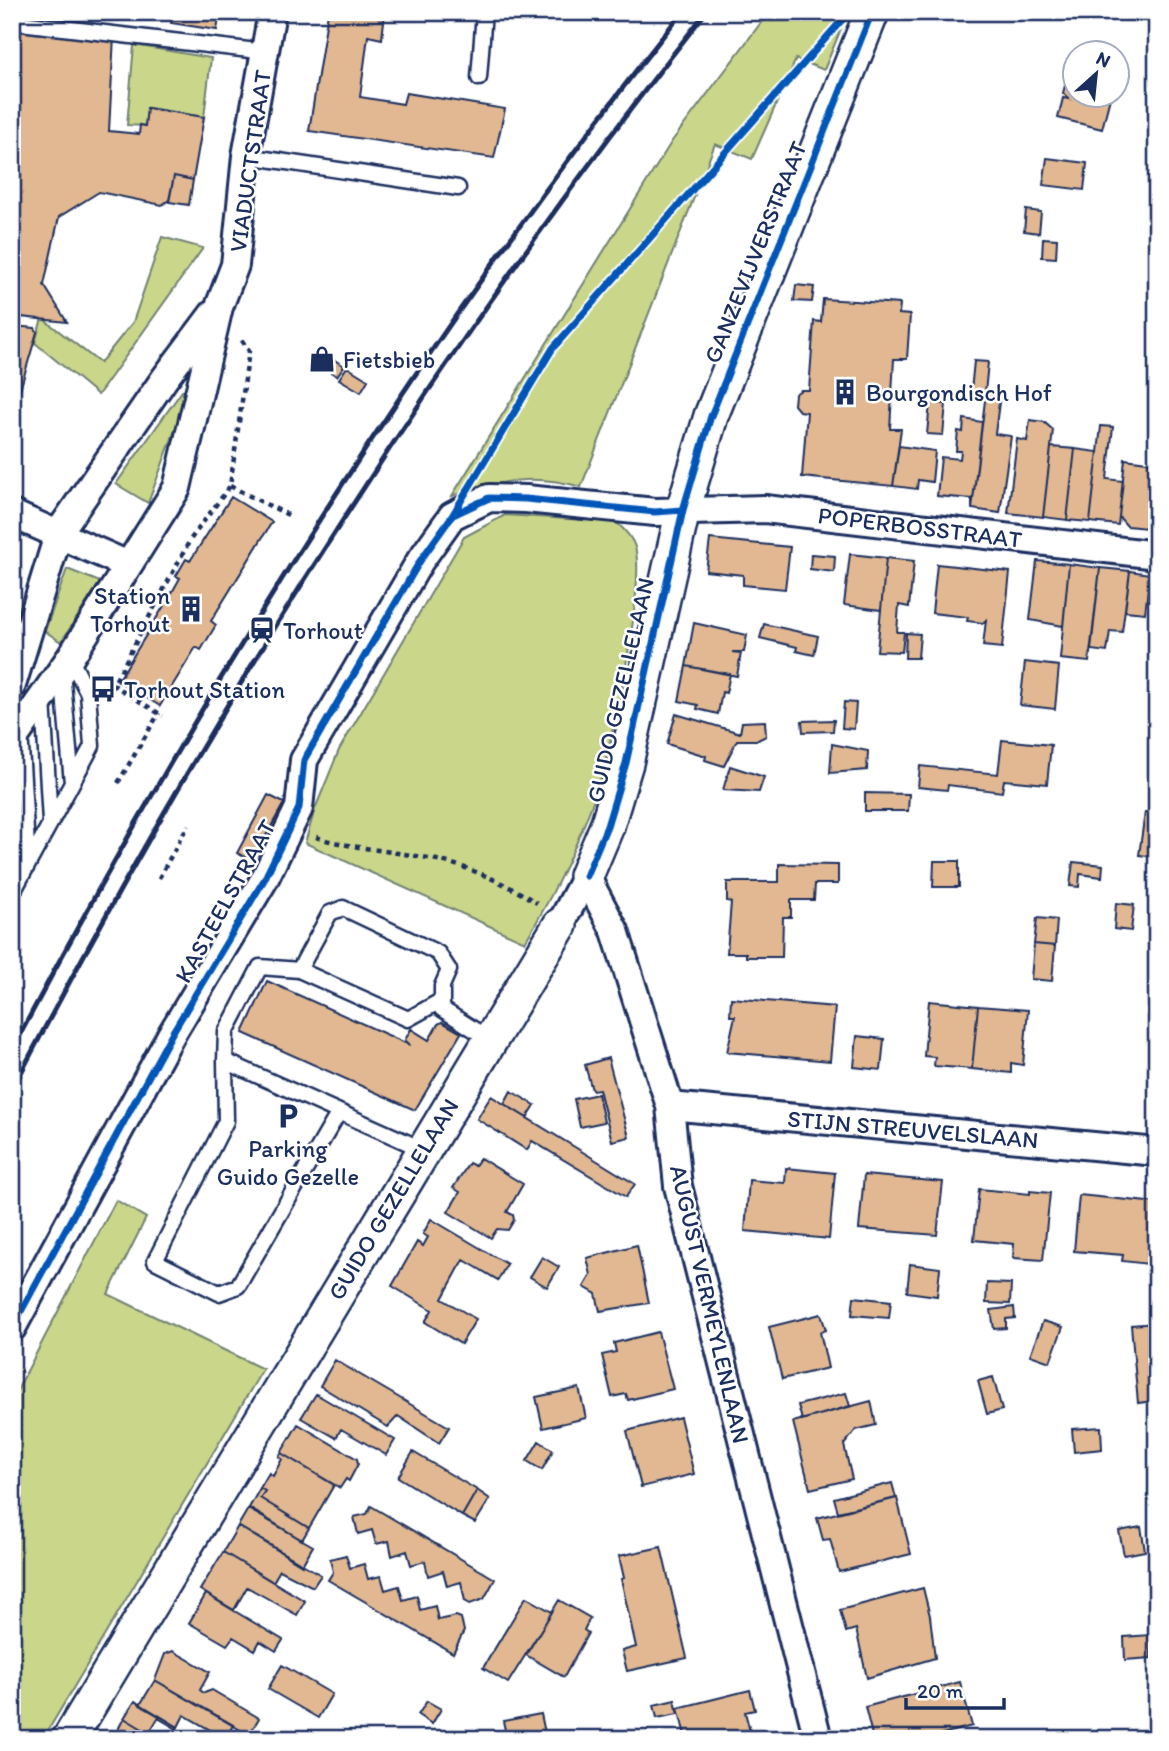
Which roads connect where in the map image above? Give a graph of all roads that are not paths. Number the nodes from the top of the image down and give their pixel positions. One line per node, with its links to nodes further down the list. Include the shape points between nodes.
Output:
1 (272, 12): 5 (street, VIADUCTSTRAAT)
2 (484, 12): 6 (lane)
3 (872, 12): 10 (street, GANZEVIJVERSTRAAT, via 711,416)
4 (12, 22): 5 (lane)
5 (266, 52): 7 (street, VIADUCTSTRAAT)
6 (479, 78)
7 (246, 156): 8 (lane); 9 (street, VIADUCTSTRAAT, via 235,265)
8 (458, 188)
9 (219, 307): 12 (street, VIADUCTSTRAAT); 14 (street, VIADUCTSTRAAT, via 177,488)
10 (683, 510): 13 (street, POPERBOSSTRAAT, via 765,509); 22 (street, GUIDO GEZELLELAAN, via 626,763); 33 (street, KASTEELSTRAAT, via 655,512 489,498 452,516 420,561 304,760 299,807 258,890 112,1140)
11 (12, 514): 12 (street)
12 (59, 532): 14 (street); 16 (street, VIADUCTSTRAAT)
13 (1157, 555)
14 (128, 565): 15 (street, VIADUCTSTRAAT)
15 (66, 664): 17 (street, VIADUCTSTRAAT); 19 (lane); 19 (lane, via 88,693 92,746)
16 (12, 685)
17 (43, 698): 18 (street, VIADUCTSTRAAT); 20 (lane)
18 (16, 735): 21 (lane)
19 (72, 785): 20 (lane)
20 (50, 825): 21 (lane)
21 (28, 865): 23 (lane)
22 (586, 876): 24 (street, GUIDO GEZELLELAAN); 29 (street, AUGUST VERMEYLENLAAN, via 615,931)
23 (12, 894)
24 (560, 925): 27 (street, GUIDO GEZELLELAAN)
25 (299, 970): 26 (lane, via 408,1019); 26 (lane, via 330,913 343,908 438,953 449,970); 28 (lane, via 260,967 226,1032)
26 (442, 1000): 27 (lane, via 442,1009)
27 (489, 1039): 31 (street, GUIDO GEZELLELAAN)
28 (225, 1061): 30 (lane); 30 (lane, via 226,1121 155,1261 219,1293 238,1286)
29 (670, 1106): 32 (street, STIJN STREUVELSLAAN); 35 (street, AUGUST VERMEYLENLAAN, via 678,1186)
30 (339, 1112): 31 (lane)
31 (424, 1150): 34 (street, GUIDO GEZELLELAAN)
32 (1157, 1152)
33 (12, 1328)
34 (69, 1739)
35 (818, 1739)

